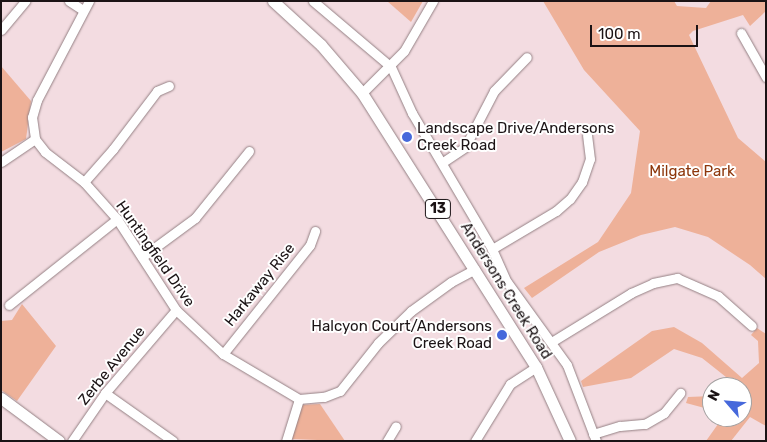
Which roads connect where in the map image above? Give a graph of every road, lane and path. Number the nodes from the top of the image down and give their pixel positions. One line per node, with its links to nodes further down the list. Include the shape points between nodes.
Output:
1 (25, 1): 8 (street)
2 (69, 1): 7 (street)
3 (89, 1): 7 (street)
4 (273, 1): 14 (main road, Andersons Creek Road / 13, via 321,45)
5 (313, 1): 11 (street, Andersons Creek Road)
6 (433, 1): 11 (street, via 421,25)
7 (83, 10): 16 (street, via 36,100 32,117)
8 (1, 30)
9 (741, 33): 12 (street)
10 (527, 58): 19 (street, via 494,91 465,147)
11 (391, 67): 14 (street); 19 (street, Andersons Creek Road, via 412,113)
12 (766, 77)
13 (169, 86): 20 (street, via 157,91)
14 (362, 93): 25 (main road, Andersons Creek Road / 13)
15 (587, 135): 23 (street, via 590,158 582,182 570,199 556,211)
16 (35, 139): 18 (street); 20 (street, Huntingfield Drive, via 45,152)
17 (249, 151): 24 (street, via 195,218)
18 (1, 162)
19 (443, 162): 23 (street, Andersons Creek Road)
20 (84, 182): 21 (street, Huntingfield Drive)
21 (117, 219): 24 (street, Huntingfield Drive); 26 (street)
22 (315, 231): 30 (street, Harkaway Rise, via 310,245)
23 (492, 249): 29 (street, Andersons Creek Road, via 507,282)
24 (142, 257): 27 (street, Huntingfield Drive)
25 (476, 269): 31 (main road, Andersons Creek Road / 13); 35 (street, via 451,282 412,311 378,343 340,391 324,397)
26 (8, 305)
27 (176, 310): 30 (street, Huntingfield Drive); 32 (street, Zerbe Avenue)
28 (752, 326): 29 (street, via 718,296 677,278 653,283 631,293)
29 (552, 341): 37 (street, Andersons Creek Road, via 567,365)
30 (223, 354): 35 (street, Huntingfield Drive)
31 (536, 367): 43 (street, via 510,384); 44 (main road, Andersons Creek Road / 13)
32 (105, 393): 39 (street, Zerbe Avenue); 40 (street)
33 (680, 393): 37 (street, via 664,413 645,424 620,426)
34 (1, 398): 38 (main road)
35 (299, 399): 41 (street)
36 (396, 426): 42 (street)
37 (595, 437)
38 (59, 441)
39 (72, 441)
40 (173, 441)
41 (286, 441)
42 (387, 441)
43 (475, 441)
44 (570, 441)

